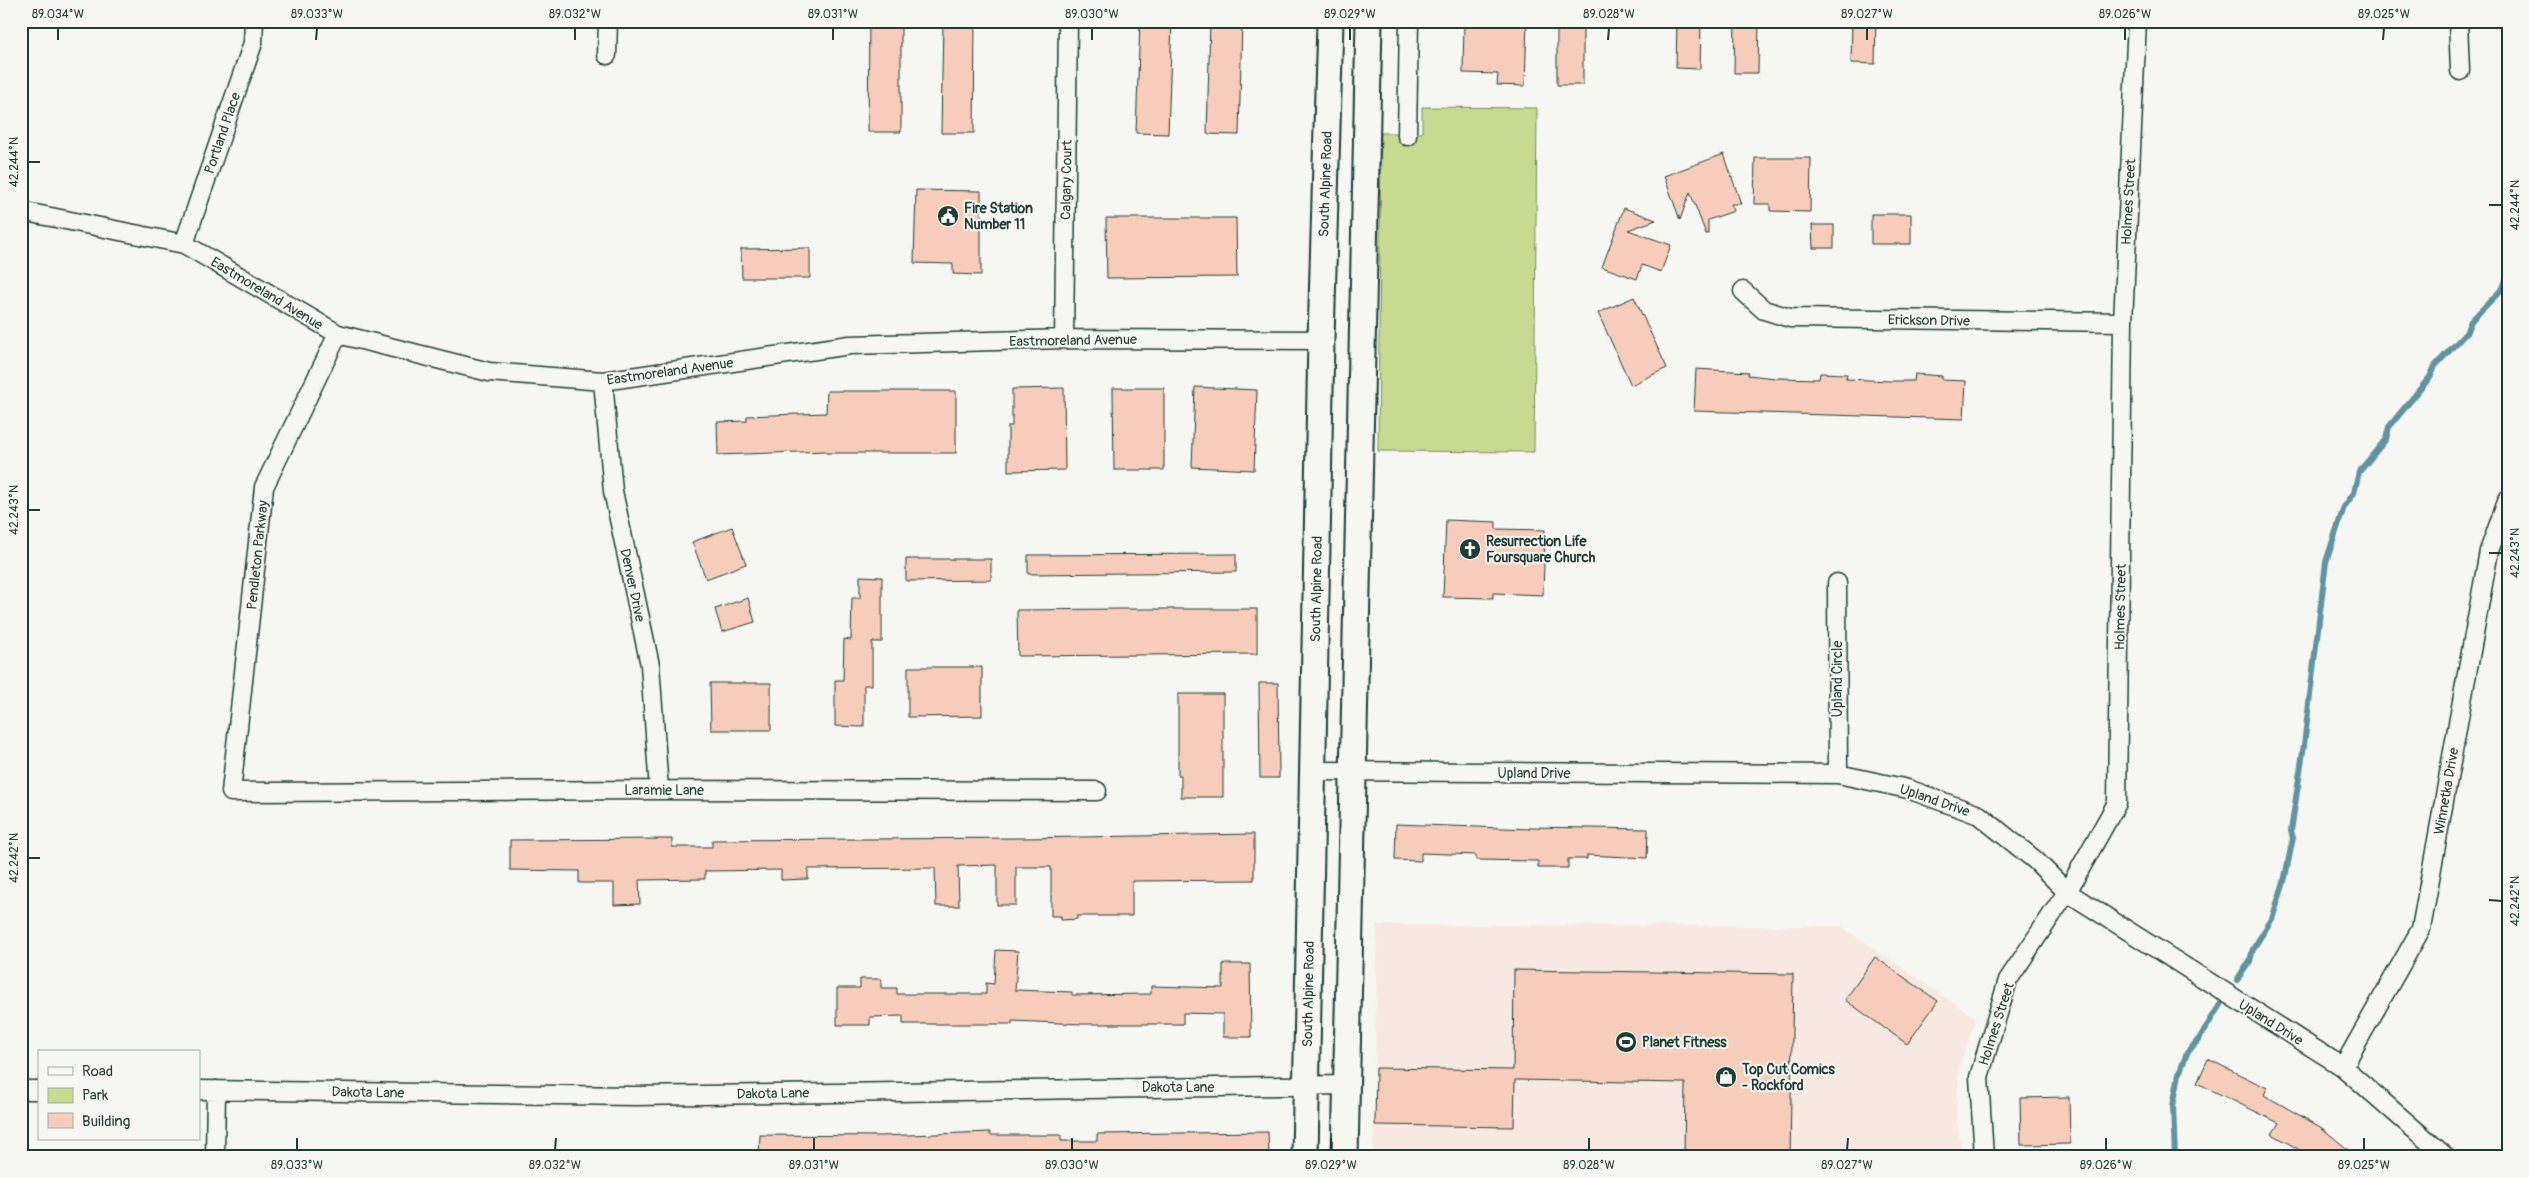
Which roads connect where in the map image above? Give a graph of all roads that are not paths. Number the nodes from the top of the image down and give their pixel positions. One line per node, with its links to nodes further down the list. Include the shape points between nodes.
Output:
1 (254, 21): 13 (street, Portland Place, via 253,42)
2 (608, 21): 9 (street)
3 (1068, 21): 17 (street, Calgary Court)
4 (1330, 21): 18 (main road, South Alpine Road)
5 (1369, 21): 23 (main road)
6 (1409, 21): 11 (street)
7 (2137, 21): 15 (street, Holmes Street)
8 (2458, 21): 10 (street)
9 (607, 55)
10 (2460, 71)
11 (1407, 136)
12 (21, 211): 13 (street, Eastmoreland Avenue)
13 (184, 244): 16 (street, Eastmoreland Avenue)
14 (1743, 291): 15 (street, Erickson Drive, via 1764,310 1790,318)
15 (2123, 322): 28 (street, Holmes Street, via 2118,802)
16 (338, 334): 19 (street, Eastmoreland Avenue, via 489,372); 27 (street, Pendleton Parkway, via 264,487)
17 (1064, 339): 18 (street, Eastmoreland Avenue); 19 (street, Eastmoreland Avenue, via 850,345)
18 (1321, 340): 22 (main road, South Alpine Road)
19 (603, 381): 25 (street, Denver Drive, via 613,492 650,665)
20 (2508, 499): 29 (street, Winnetka Drive, via 2489,551 2421,929)
21 (1836, 583): 24 (street, Upland Circle)
22 (1312, 771): 23 (street, Upland Drive); 31 (main road, South Alpine Road)
23 (1354, 772): 24 (street, Upland Drive); 30 (main road)
24 (1838, 774): 28 (street, Upland Drive, via 1908,790 1979,815 2035,860)
25 (659, 790): 26 (street, Laramie Lane); 27 (street, Laramie Lane)
26 (1096, 791)
27 (231, 792)
28 (2066, 892): 29 (street, Upland Drive); 38 (street, Holmes Street, via 2008,980 1979,1077)
29 (2342, 1067): 39 (street, Upland Drive)
30 (1347, 1085): 31 (street, Dakota Lane); 37 (main road)
31 (1307, 1086): 34 (street, Dakota Lane, via 635,1096); 36 (main road, South Alpine Road)
32 (21, 1090): 33 (street)
33 (38, 1090)
34 (207, 1090): 35 (street)
35 (215, 1157)
36 (1305, 1157)
37 (1345, 1157)
38 (1984, 1157)
39 (2446, 1157)

